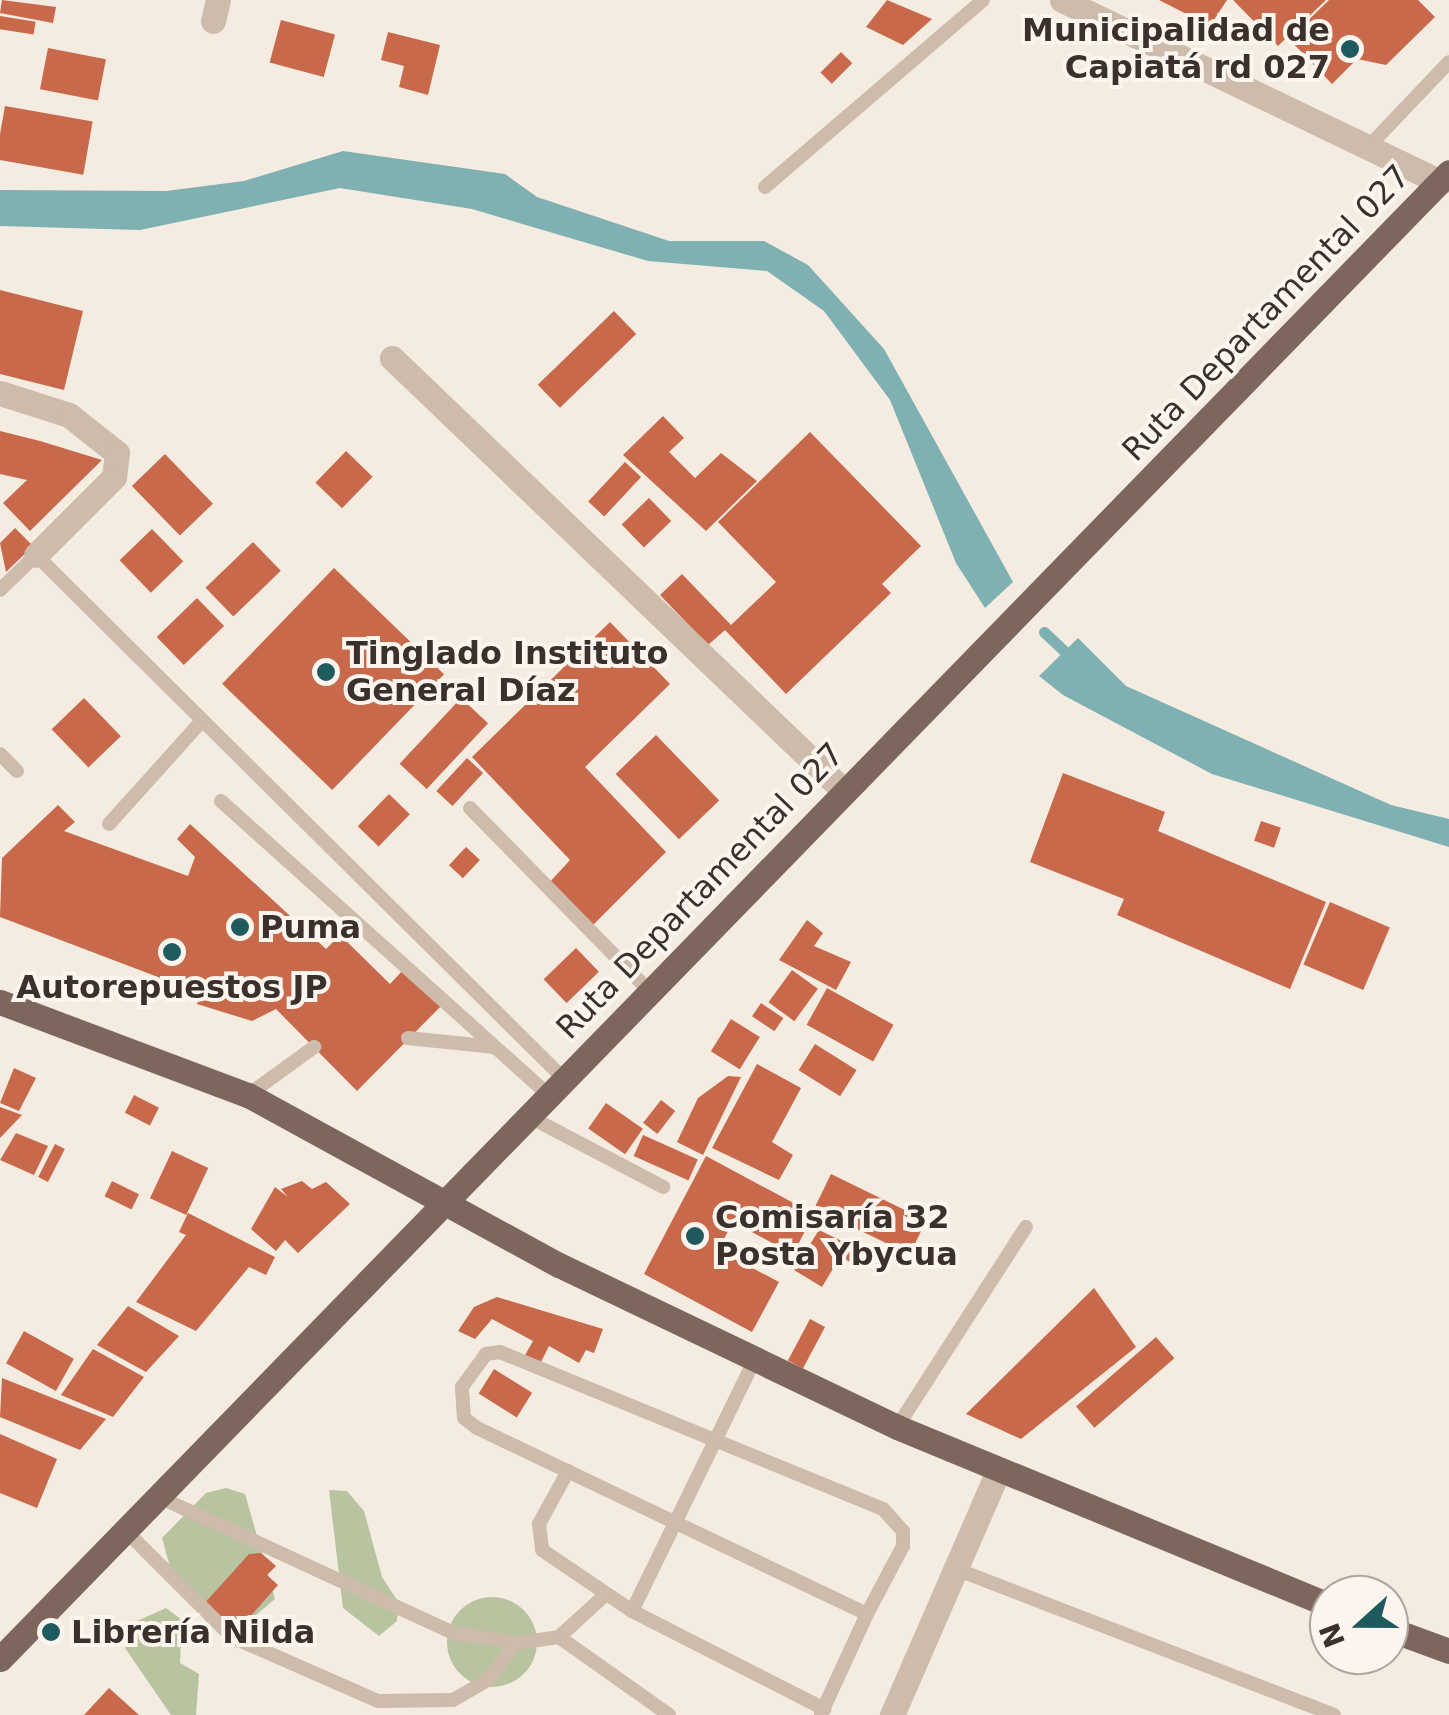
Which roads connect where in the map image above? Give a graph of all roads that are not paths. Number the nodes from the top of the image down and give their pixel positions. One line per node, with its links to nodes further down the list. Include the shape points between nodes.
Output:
1 (983, 0): 6 (lane)
2 (1062, 0): 4 (street)
3 (1449, 62): 4 (lane)
4 (1371, 144): 5 (street)
5 (1444, 177): 14 (main road, Ruta Departamental 027)
6 (765, 187)
7 (392, 358): 14 (street)
8 (0, 393): 9 (street, via 69,415 110,444 120,464)
9 (36, 555): 10 (lane); 11 (lane)
10 (0, 590)
11 (200, 723): 17 (lane); 23 (lane)
12 (0, 754): 13 (lane)
13 (17, 771)
14 (844, 791): 18 (main road, Ruta Departamental 027)
15 (221, 800): 21 (lane)
16 (470, 808): 18 (lane)
17 (109, 824)
18 (648, 990): 23 (main road, Ruta Departamental 027)
19 (0, 1002): 24 (main road)
20 (408, 1038): 21 (lane)
21 (495, 1047): 23 (lane)
22 (314, 1048): 24 (lane)
23 (556, 1086): 25 (main road, Ruta Departamental 027)
24 (248, 1095): 27 (main road)
25 (528, 1116): 26 (lane); 27 (main road, Ruta Departamental 027)
26 (663, 1188)
27 (446, 1198): 29 (main road, via 559,1265); 34 (main road, Ruta Departamental 027)
28 (1026, 1226): 30 (lane)
29 (755, 1359): 30 (main road); 31 (lane)
30 (896, 1426): 33 (main road)
31 (715, 1441): 32 (lane, via 486,1354 462,1387 464,1418); 35 (lane); 41 (lane, via 894,1519 903,1546)
32 (568, 1470): 35 (lane); 38 (lane, via 539,1524 542,1550)
33 (998, 1471): 37 (street); 39 (main road)
34 (159, 1497): 36 (main road, Ruta Departamental 027); 44 (lane, via 453,1634)
35 (676, 1522): 40 (lane); 41 (lane)
36 (125, 1530): 44 (lane, via 232,1637 378,1701 454,1700 488,1680); 46 (main road, Ruta Departamental 027)
37 (956, 1569): 49 (street); 50 (lane)
38 (604, 1596): 40 (lane); 43 (lane)
39 (1309, 1597)
40 (632, 1612): 47 (lane)
41 (867, 1614): 47 (lane)
42 (1409, 1636): 45 (main road)
43 (559, 1637): 44 (lane); 48 (lane)
44 (517, 1643)
45 (1449, 1650)
46 (0, 1658)
47 (822, 1712)
48 (669, 1715)
49 (892, 1715)
50 (1334, 1715)

